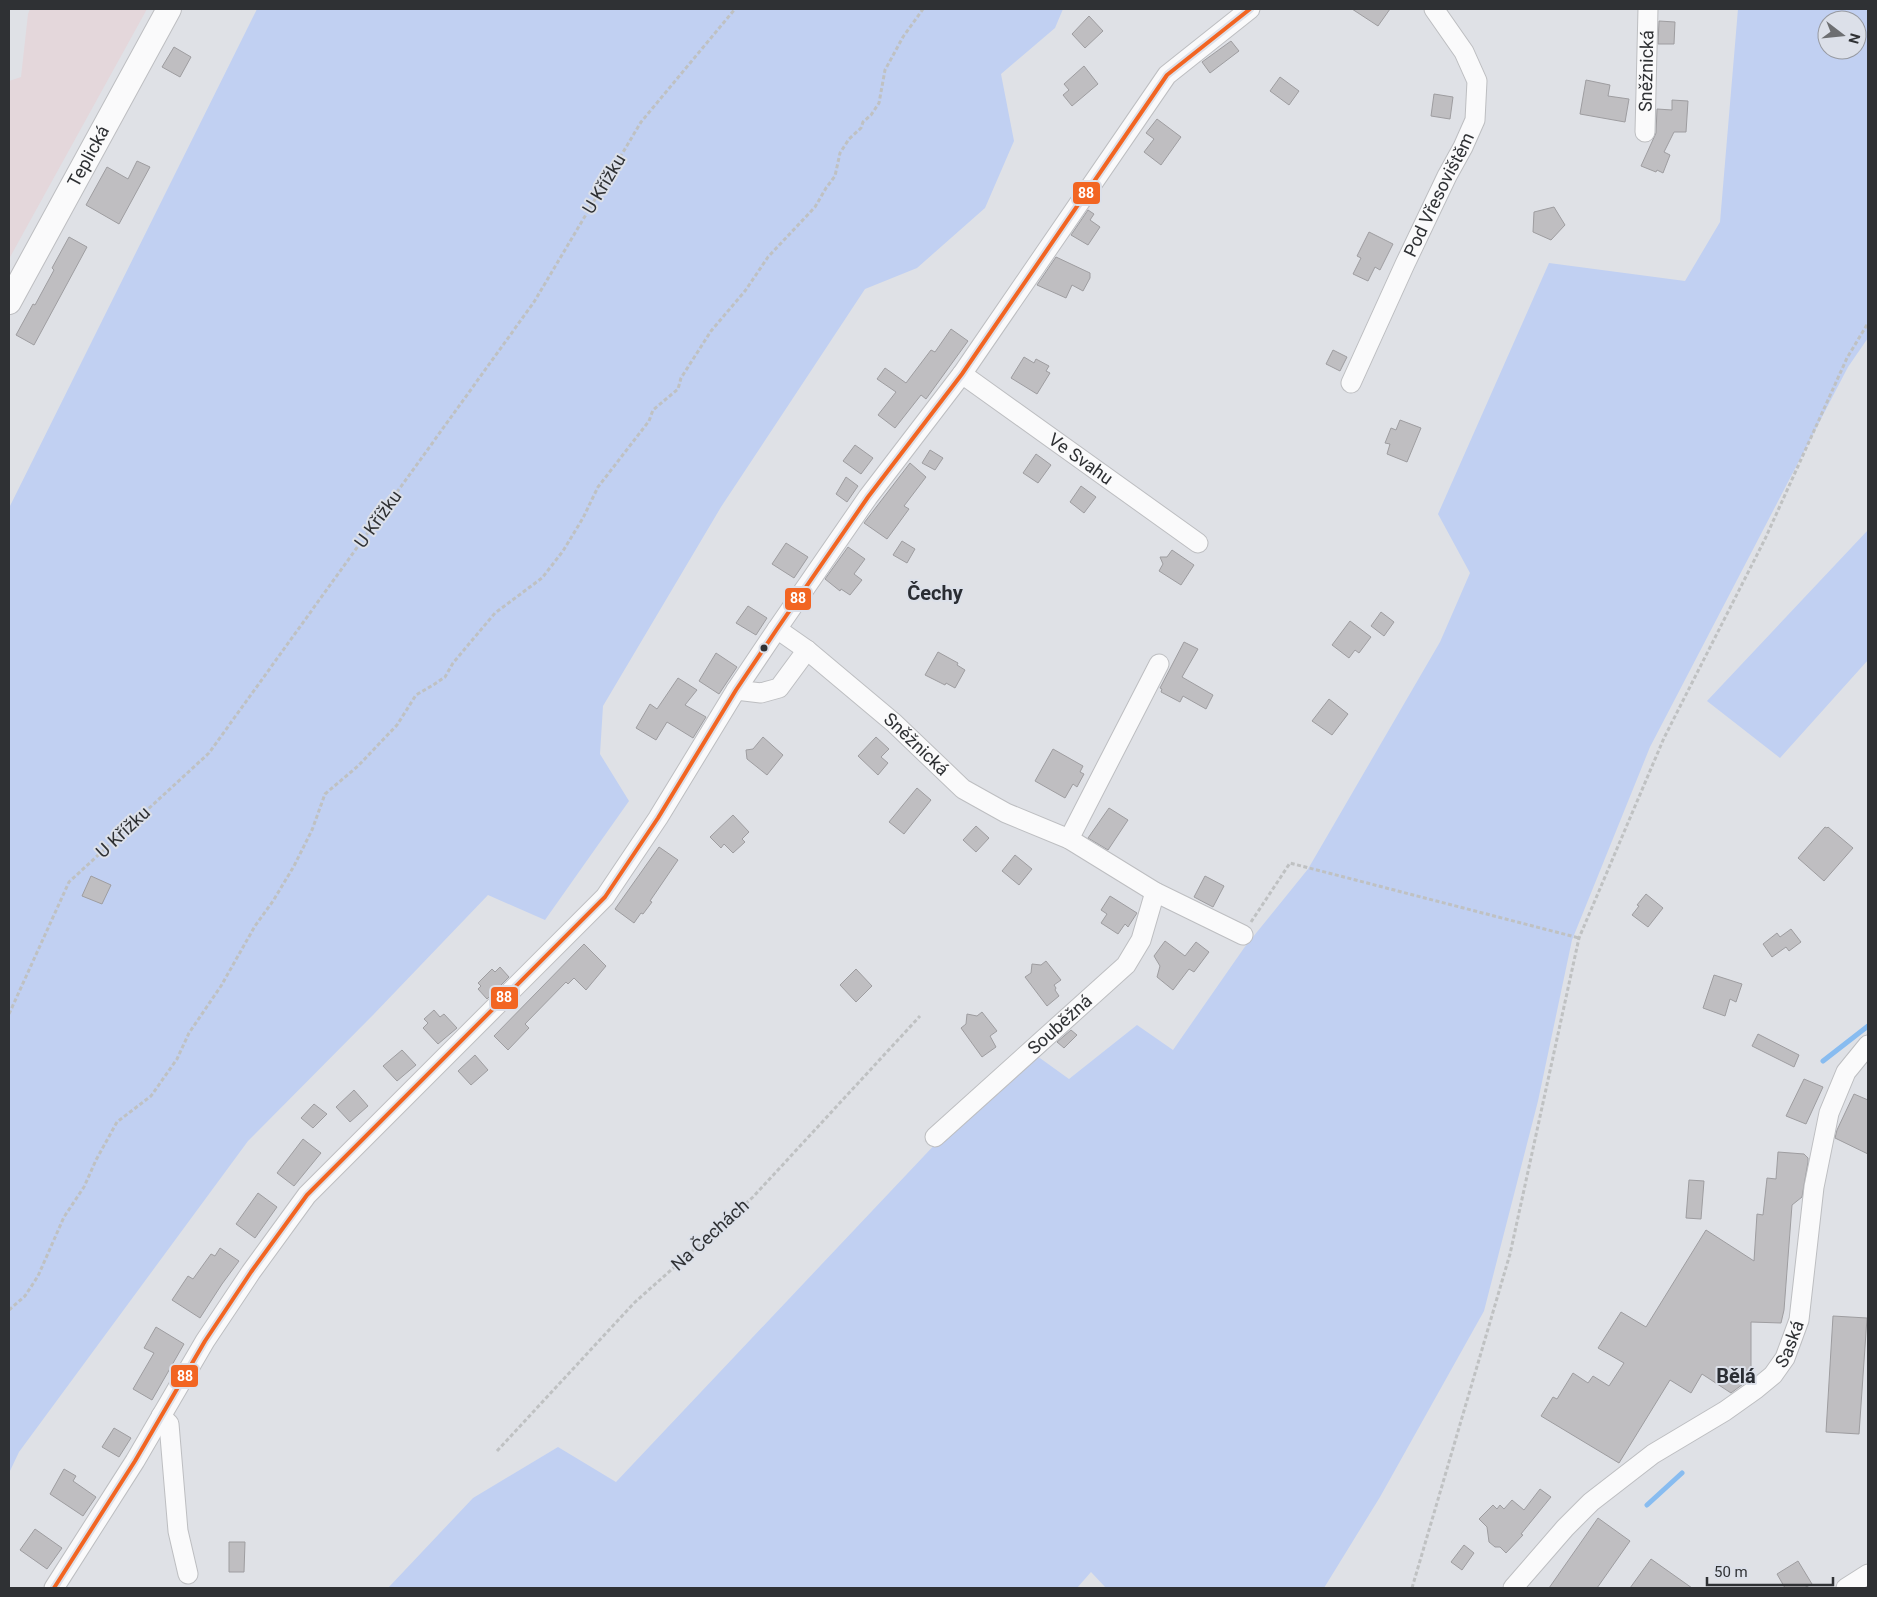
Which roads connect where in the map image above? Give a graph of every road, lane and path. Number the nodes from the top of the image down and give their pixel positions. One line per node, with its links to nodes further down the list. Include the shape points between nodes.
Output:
1 (169, 9): 8 (main road, Teplická)
2 (735, 9): 21 (path, U Křížku, via 641,122 534,302 209,753 69,882)
3 (923, 9): 25 (path, via 884,70 879,103 840,153 835,176 815,207 768,257 711,331 678,388 654,410 598,487 563,551 542,578 495,613 445,677 416,695 397,725 358,766 325,794 312,830 274,901 255,926 177,1059 151,1096 117,1122 84,1187 64,1217 38,1276)
4 (1250, 9): 10 (street, via 1167,75)
5 (1434, 9): 11 (street, Pod Vřesovištěm, via 1464,52 1477,81 1475,120)
6 (1648, 9): 7 (street, Sněžnická)
7 (1645, 132)
8 (9, 302)
9 (1868, 323): 20 (path, via 1847,358 1765,540 1664,738)
10 (962, 374): 12 (street, Ve Svahu); 13 (street, via 868,497)
11 (1351, 383)
12 (1198, 543)
13 (777, 629): 14 (street, Sněžnická); 16 (street)
14 (807, 650): 16 (street, via 779,688 761,693); 17 (street, Sněžnická, via 894,723 963,789 1006,813)
15 (1159, 664): 17 (street)
16 (736, 690): 26 (street, via 658,818 605,897 307,1194 210,1333)
17 (1069, 839): 18 (street, Sněžnická)
18 (1155, 892): 19 (street, Sněžnická); 24 (street, Souběžná, via 1141,940 1126,965)
19 (1243, 935): 20 (path, via 1290,863)
20 (1579, 938): 31 (path, via 1510,1254)
21 (9, 1014)
22 (920, 1016): 27 (path, Na Čechách, via 753,1197 634,1303)
23 (1868, 1045): 32 (street, Saská, via 1846,1072 1829,1114 1814,1187 1800,1320 1785,1358 1773,1375 1756,1389 1653,1454 1591,1502)
24 (935, 1137)
25 (9, 1310)
26 (161, 1416): 28 (street, via 169,1424 178,1531); 30 (street)
27 (497, 1451)
28 (188, 1574)
29 (1868, 1574): 33 (street)
30 (54, 1588)
31 (1412, 1588)
32 (1513, 1588)
33 (1846, 1588)

